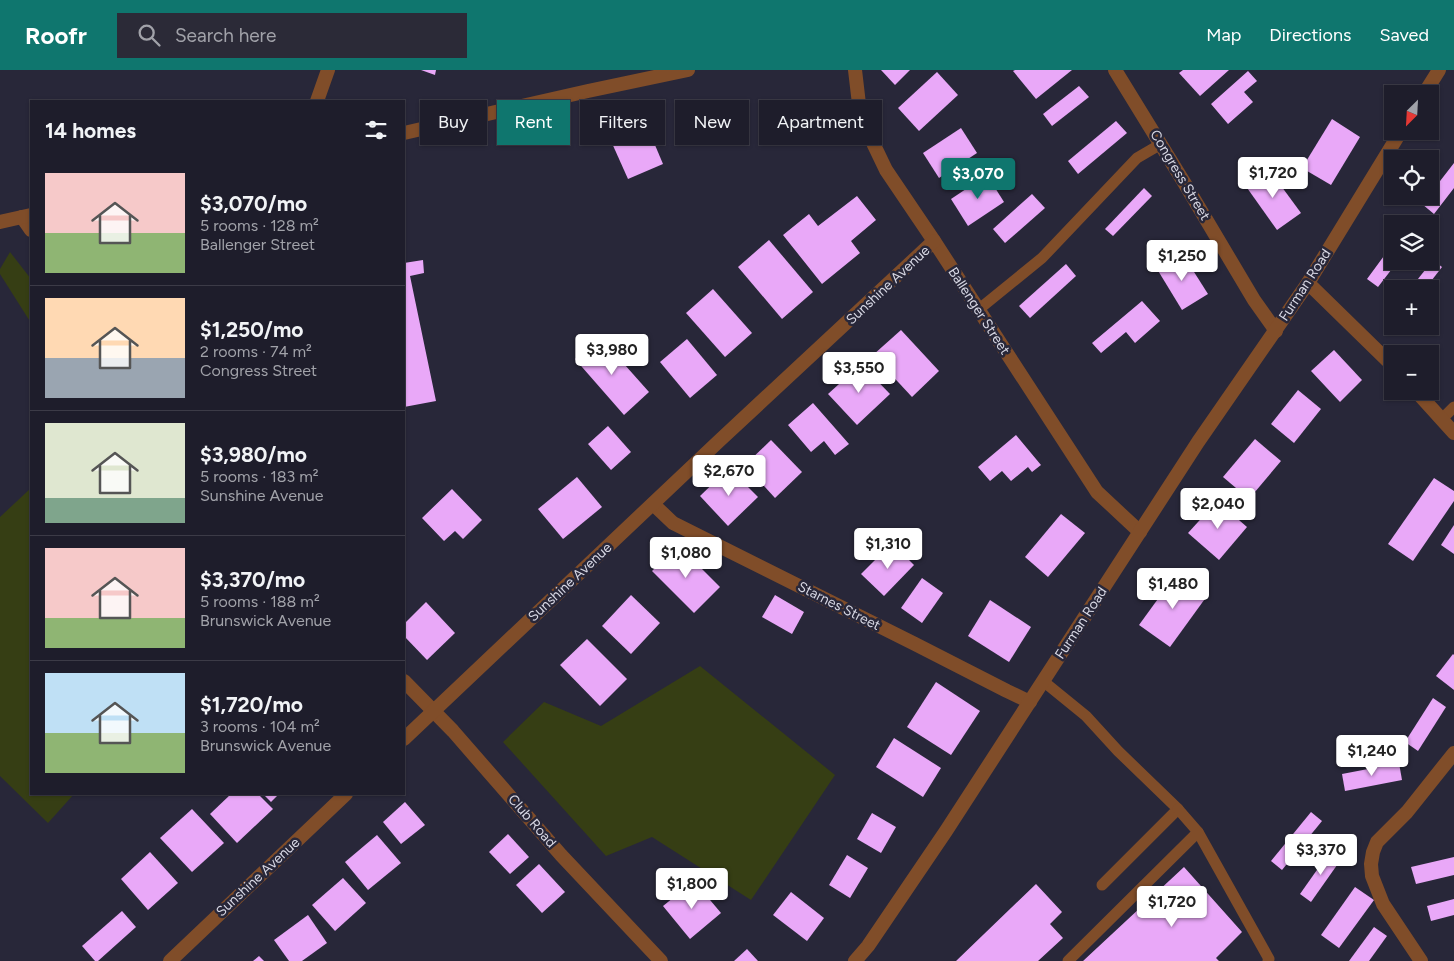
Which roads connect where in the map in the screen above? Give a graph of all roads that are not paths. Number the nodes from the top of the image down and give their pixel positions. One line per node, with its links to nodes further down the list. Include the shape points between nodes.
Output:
1 (328, 70): 7 (street)
2 (688, 70): 8 (street)
3 (854, 70): 13 (street, Ballenger Street, via 860,104 886,170)
4 (1115, 70): 10 (street, Congress Street)
5 (1439, 70): 6 (street)
6 (1430, 85)
7 (317, 100)
8 (405, 133)
9 (1395, 140): 14 (street, Furman Road)
10 (1161, 144): 15 (lane, via 1137,158 1042,258); 16 (street, Congress Street, via 1254,300)
11 (27, 216): 12 (street)
12 (0, 222)
13 (934, 241): 15 (street, Ballenger Street); 22 (street, Sunshine Avenue)
14 (1308, 283): 16 (street, Furman Road); 17 (street)
15 (978, 310): 23 (street, Ballenger Street, via 1097,492)
16 (1276, 331): 23 (street, Furman Road)
17 (1384, 357)
18 (1424, 400): 20 (street)
19 (1454, 407): 20 (lane)
20 (1442, 420): 21 (street)
21 (1454, 433)
22 (653, 504): 26 (street, Starnes Street, via 673,523); 27 (street, Sunshine Avenue)
23 (1140, 532): 24 (street, Furman Road)
24 (1044, 681): 26 (street, Furman Road); 31 (lane, via 1086,716 1118,752)
25 (405, 683): 27 (street, Club Road)
26 (1030, 702): 36 (street, Furman Road, via 940,840)
27 (433, 712): 28 (street, Sunshine Avenue); 35 (street, Club Road)
28 (405, 738)
29 (1454, 753): 39 (street, via 1407,812 1377,842 1371,864 1383,904)
30 (345, 795): 34 (street, Sunshine Avenue)
31 (1178, 809): 32 (lane); 33 (lane)
32 (1198, 832): 37 (lane); 38 (lane)
33 (1102, 885)
34 (170, 961)
35 (661, 961)
36 (855, 961)
37 (1068, 961)
38 (1268, 961)
39 (1421, 961)

